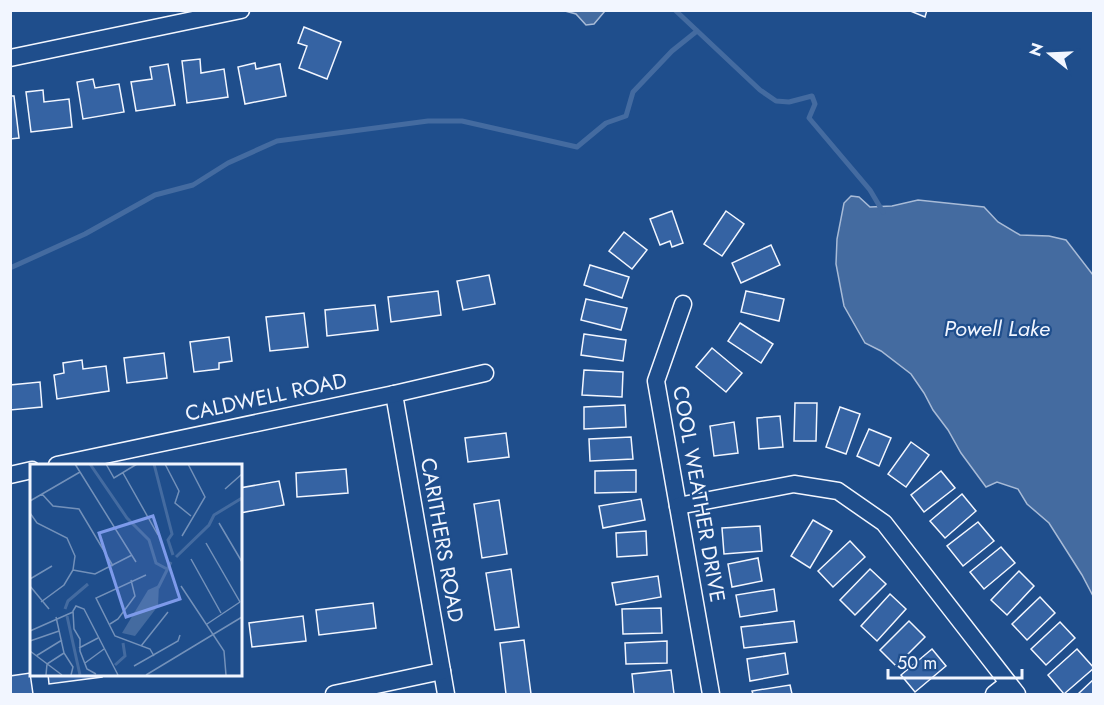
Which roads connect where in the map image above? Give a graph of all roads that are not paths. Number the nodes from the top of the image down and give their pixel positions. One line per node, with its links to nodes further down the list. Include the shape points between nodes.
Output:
1 (241, 10): 2 (street)
2 (10, 58)
3 (683, 304): 9 (street, COOL WEATHER DRIVE, via 656,381)
4 (485, 373): 5 (street, CALDWELL ROAD)
5 (394, 394): 6 (street, CALDWELL ROAD); 10 (street, CARITHERS ROAD)
6 (62, 464)
7 (30, 470): 8 (street)
8 (10, 475)
9 (678, 506): 11 (street, via 794,484 838,491 884,523); 14 (street, COOL WEATHER DRIVE)
10 (442, 671): 12 (street); 13 (street, CARITHERS ROAD)
11 (1012, 689): 15 (street)
12 (334, 694)
13 (446, 694)
14 (711, 694)
15 (994, 694)

